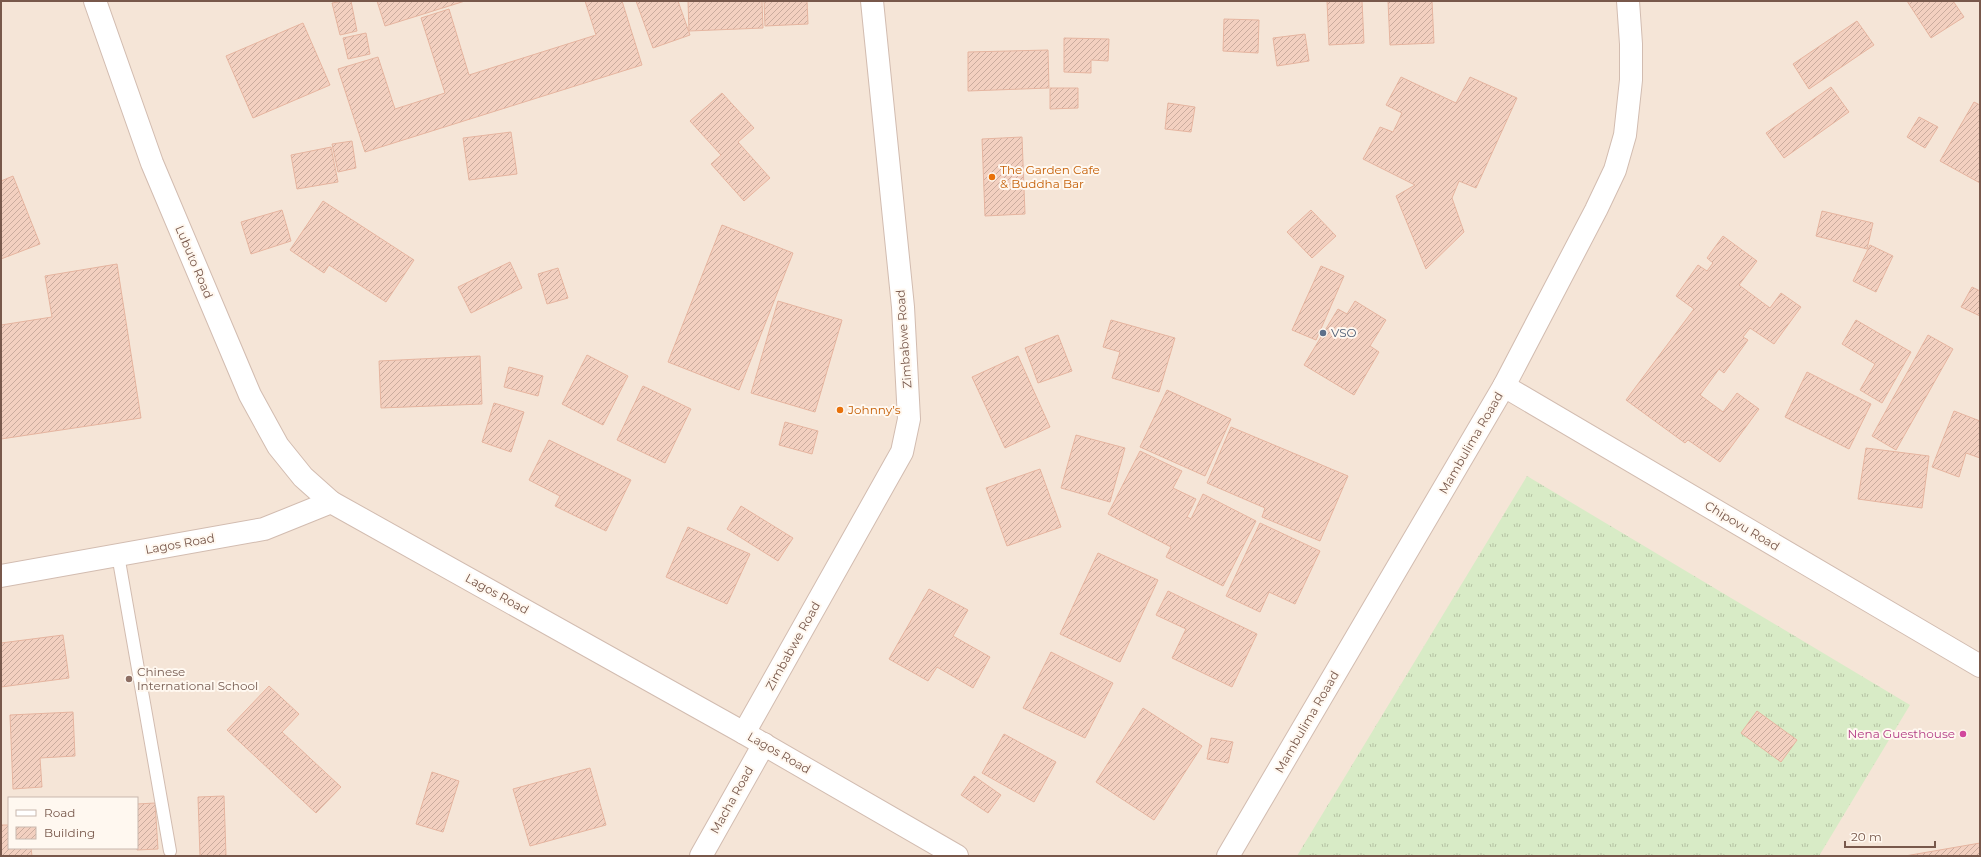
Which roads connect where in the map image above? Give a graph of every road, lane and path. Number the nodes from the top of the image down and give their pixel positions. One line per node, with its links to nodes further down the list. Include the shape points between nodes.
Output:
1 (95, 1): 5 (street, Lubuto Road, via 152,163 250,395 278,446 303,477)
2 (872, 1): 9 (street, Zimbabwe Road, via 903,307 909,419 902,452)
3 (1628, 1): 4 (street, Mambulima Roaad, via 1631,80 1624,135 1615,170)
4 (1504, 386): 8 (street, Chipovu Road); 14 (street, Mambulima Roaad)
5 (331, 502): 6 (street, Lagos Road, via 264,529); 9 (street, Lagos Road)
6 (118, 555): 7 (street, Lagos Road); 11 (lane)
7 (1, 576)
8 (1980, 666)
9 (744, 733): 10 (street, Lagos Road)
10 (764, 744): 12 (street, Macha Road); 13 (street, Lagos Road)
11 (170, 851)
12 (701, 856)
13 (957, 856)
14 (1228, 856)

